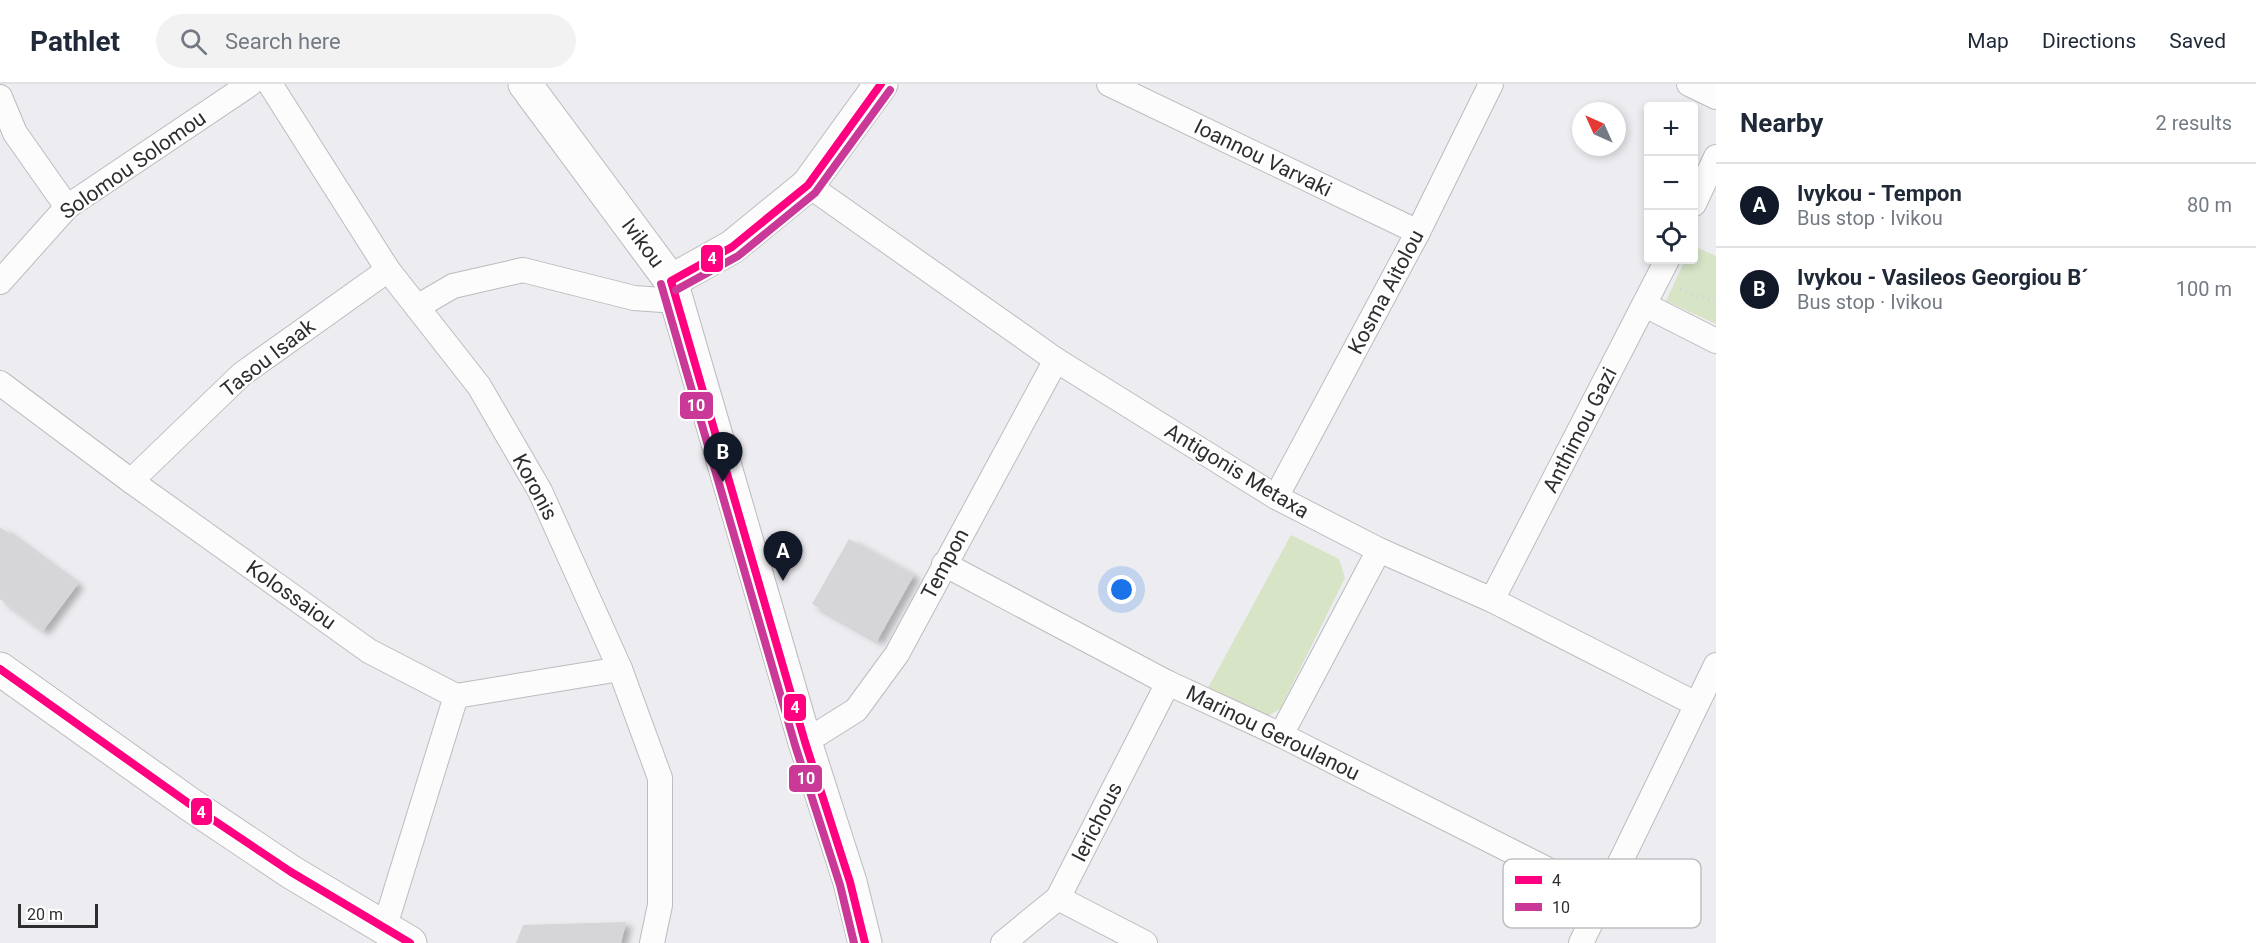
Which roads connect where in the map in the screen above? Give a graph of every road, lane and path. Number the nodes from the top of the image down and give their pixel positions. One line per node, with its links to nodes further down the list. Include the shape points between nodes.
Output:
1 (250, 84): 13 (street, Solomou Solomou)
2 (270, 84): 15 (street, Koronis)
3 (525, 84): 18 (street, Ivikou)
4 (881, 84): 11 (street)
5 (1109, 84): 14 (street, Ioannou Varvaki)
6 (1491, 84): 14 (street, Kosma Aitolou)
7 (1689, 84): 9 (street)
8 (0, 97): 13 (street, via 15,133)
9 (1716, 97)
10 (1716, 157): 12 (street)
11 (808, 185): 18 (street); 23 (street, Antigonis Metaxa)
12 (1698, 195)
13 (67, 207): 17 (street, Solomou Solomou)
14 (1418, 232): 26 (street, Kosma Aitolou)
15 (388, 270): 21 (street, Koronis); 25 (street, Tasou Isaak, via 242,374)
16 (1662, 270): 19 (path); 20 (street, Anthimou Gazi)
17 (0, 282)
18 (674, 291): 21 (street, via 634,298 523,270 453,286); 37 (street, Ivikou)
19 (1716, 302)
20 (1645, 305): 22 (street); 29 (street, Anthimou Gazi)
21 (417, 307): 32 (street, Koronis, via 479,386 540,491)
22 (1716, 341)
23 (1056, 360): 26 (street, Antigonis Metaxa); 28 (street, Tempon)
24 (0, 383): 25 (street, Kolossaiou)
25 (131, 480): 34 (street, Kolossaiou, via 369,651)
26 (1276, 497): 27 (street, Antigonis Metaxa)
27 (1379, 550): 29 (street, Antigonis Metaxa); 36 (street)
28 (944, 564): 33 (street, Marinou Geroulanou); 37 (street, Tempon, via 897,654 856,710)
29 (1492, 600): 35 (street, Antigonis Metaxa)
30 (1716, 665): 35 (street)
31 (0, 669): 42 (street, via 291,872)
32 (620, 669): 34 (street); 43 (street, Koronis, via 660,778 660,905)
33 (1168, 683): 36 (street, Marinou Geroulanou); 40 (street, Ierichous)
34 (456, 696): 42 (street)
35 (1696, 704): 39 (street)
36 (1281, 735): 38 (street, Marinou Geroulanou)
37 (805, 742): 44 (street, Ivikou, via 850,882)
38 (1527, 859)
39 (1622, 859)
40 (1058, 898): 45 (street, Ierichous); 46 (street)
41 (1589, 928): 47 (street)
42 (397, 936)
43 (652, 943)
44 (865, 943)
45 (1003, 943)
46 (1145, 943)
47 (1581, 943)

